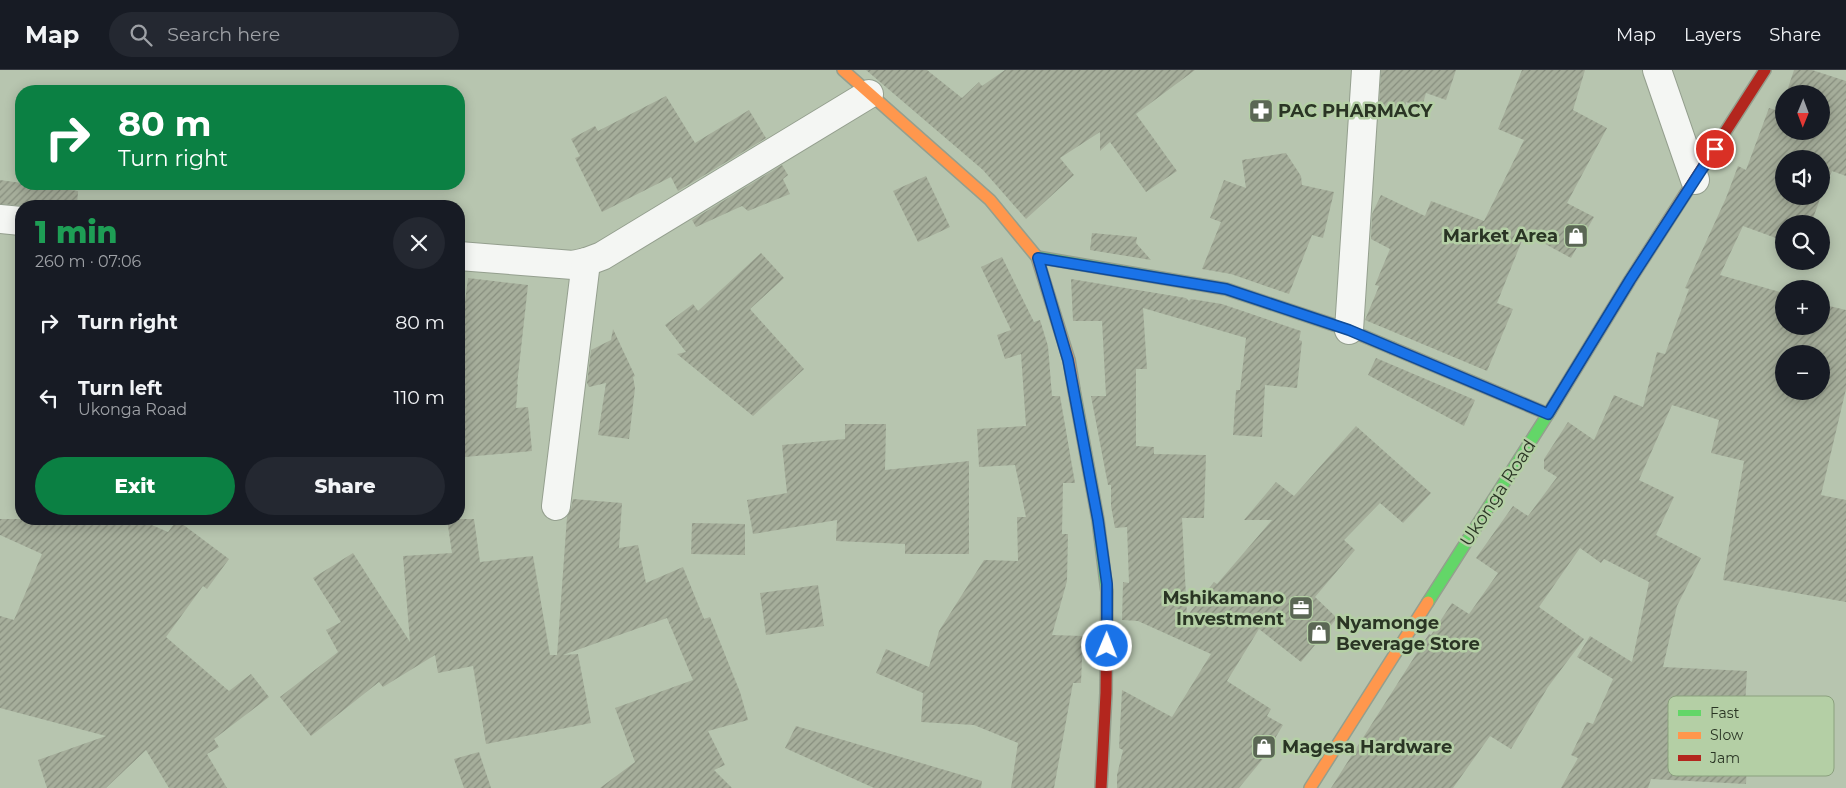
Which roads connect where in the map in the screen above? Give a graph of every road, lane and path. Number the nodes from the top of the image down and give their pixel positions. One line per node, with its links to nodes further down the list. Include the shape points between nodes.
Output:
1 (844, 70): 5 (street)
2 (1366, 70): 12 (street)
3 (1657, 70): 6 (street)
4 (1765, 70): 6 (street, Ukonga Road)
5 (868, 94): 10 (street, via 990,200); 11 (street, via 602,256)
6 (1695, 180): 13 (street, Ukonga Road)
7 (0, 219): 8 (street)
8 (15, 220)
9 (465, 256): 11 (street, via 563,264)
10 (1038, 258): 12 (street, via 1226,289); 15 (street, via 1068,360 1107,584)
11 (586, 262): 14 (street)
12 (1349, 330): 13 (street)
13 (1548, 414): 16 (street, Ukonga Road)
14 (556, 506)
15 (1101, 788)
16 (1310, 788)

